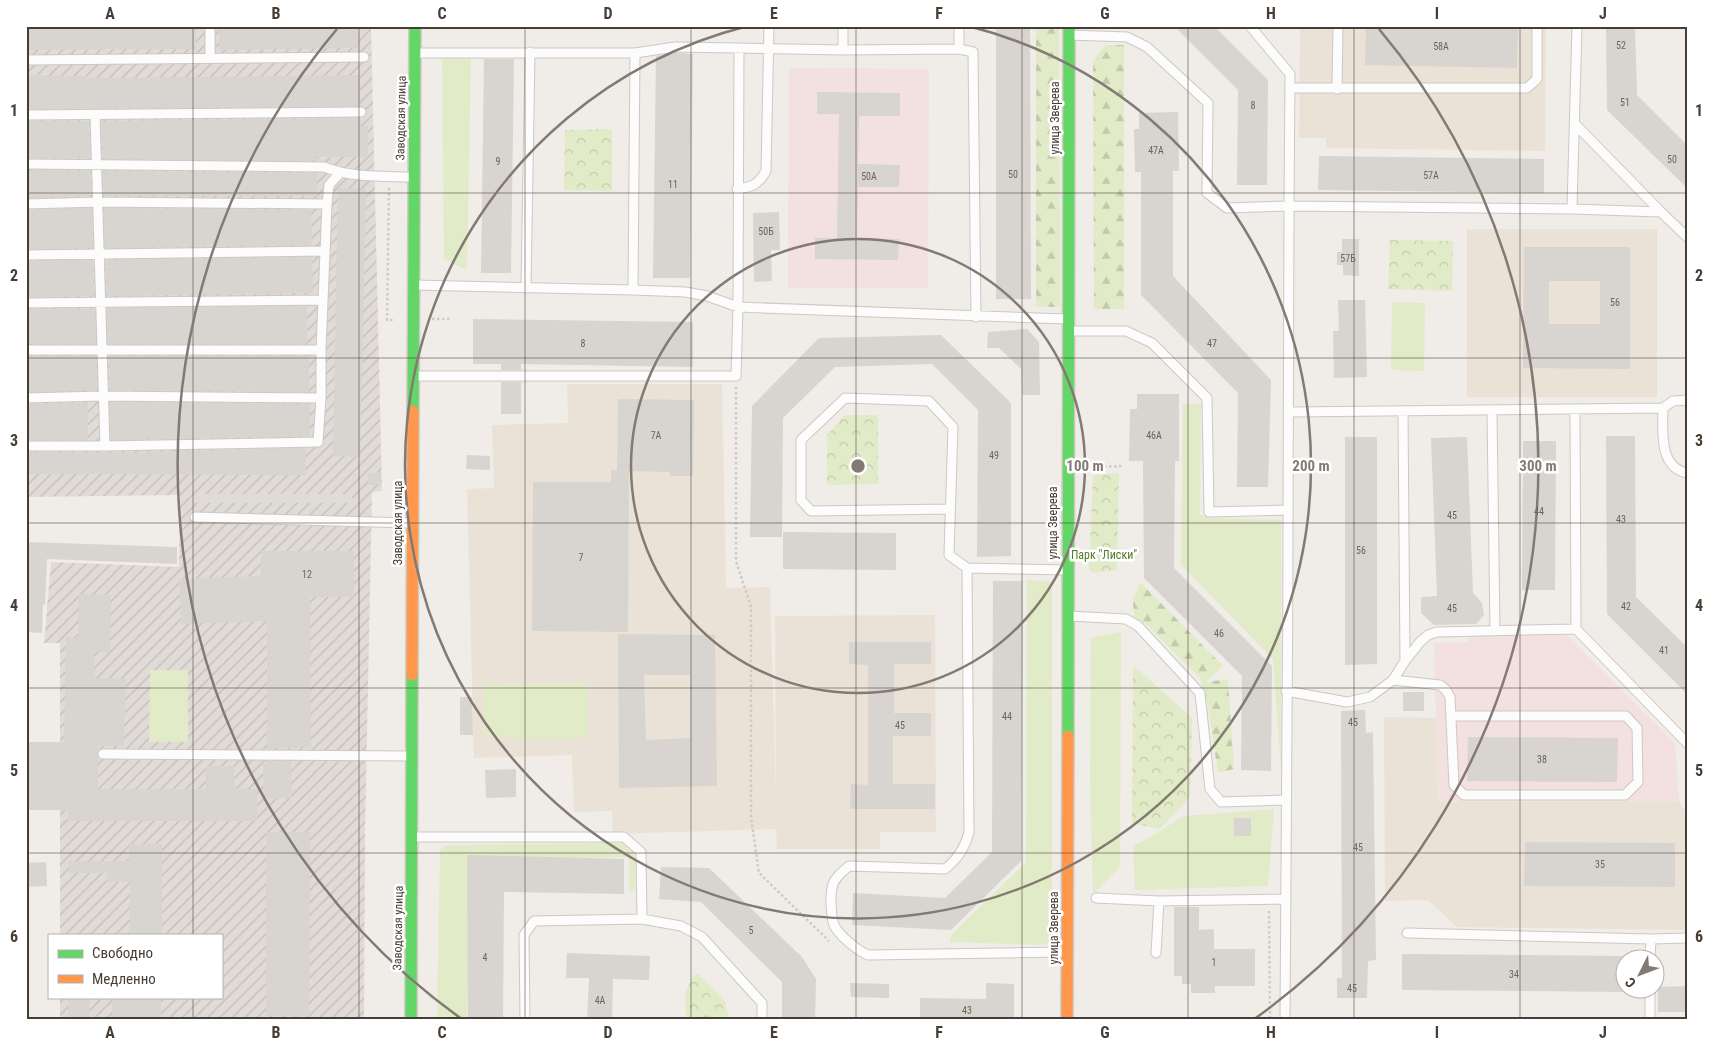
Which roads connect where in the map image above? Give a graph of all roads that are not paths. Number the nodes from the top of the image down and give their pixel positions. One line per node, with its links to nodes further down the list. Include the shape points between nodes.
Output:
1 (210, 26): 19 (lane)
2 (415, 26): 16 (street, Заводская улица)
3 (769, 26): 12 (lane)
4 (843, 26): 14 (lane)
5 (959, 26): 13 (lane)
6 (1250, 26): 21 (lane, via 1290,74)
7 (1338, 26): 22 (lane)
8 (1537, 26): 22 (lane, via 1537,79 1527,88)
9 (1577, 26): 26 (lane)
10 (1069, 31): 35 (lane, via 1127,37 1148,47 1208,103 1207,193 1227,208); 50 (street, улица Зверева)
11 (739, 48): 12 (lane); 17 (lane, via 675,47); 31 (lane)
12 (769, 49): 14 (lane); 31 (lane, via 766,171 760,182 752,187)
13 (959, 49): 14 (lane); 49 (lane, via 973,52)
14 (843, 50)
15 (530, 52): 16 (lane); 17 (lane); 43 (lane)
16 (416, 53): 30 (street, Заводская улица)
17 (636, 53): 44 (lane)
18 (364, 57): 19 (lane)
19 (210, 58): 20 (lane)
20 (26, 60)
21 (1290, 88): 22 (lane); 35 (lane)
22 (1337, 89)
23 (361, 112): 25 (lane)
24 (26, 115): 25 (lane)
25 (95, 115): 28 (lane)
26 (1575, 124): 36 (lane); 37 (lane)
27 (26, 164): 28 (lane)
28 (97, 164): 29 (lane, via 324,167); 32 (lane)
29 (340, 173): 30 (lane); 34 (lane, via 329,185)
30 (414, 177): 42 (street, Заводская улица)
31 (737, 189): 48 (lane)
32 (98, 202): 33 (lane); 34 (lane); 41 (lane)
33 (26, 204)
34 (327, 204): 39 (lane)
35 (1289, 206): 36 (lane); 62 (lane)
36 (1572, 209): 37 (lane)
37 (1661, 212): 38 (lane)
38 (1687, 237)
39 (324, 250): 41 (lane); 45 (lane)
40 (26, 254): 41 (lane)
41 (99, 254): 46 (lane)
42 (414, 285): 43 (lane); 54 (street, Заводская улица)
43 (526, 288): 44 (lane)
44 (633, 290): 48 (lane, via 685,292)
45 (323, 300): 46 (lane); 53 (lane)
46 (101, 302): 47 (lane); 51 (lane)
47 (26, 303)
48 (738, 307): 49 (lane); 54 (lane, via 736,376)
49 (976, 317): 50 (lane)
50 (1069, 325): 68 (lane, via 1126,332 1152,343 1207,398 1209,512); 72 (street, улица Зверева)
51 (102, 349): 52 (lane); 53 (lane); 55 (lane)
52 (26, 350)
53 (321, 350): 57 (lane)
54 (413, 376): 70 (street, Заводская улица)
55 (104, 396): 56 (lane); 57 (lane); 65 (lane)
56 (26, 398)
57 (322, 398): 65 (lane, via 318,442)
58 (1687, 400): 59 (lane, via 1673,401)
59 (1663, 408): 60 (lane); 66 (lane, via 1663,447 1670,463)
60 (1575, 410): 61 (lane); 74 (lane)
61 (1492, 411): 63 (lane); 75 (lane)
62 (1290, 412): 63 (lane); 68 (lane)
63 (1403, 412): 76 (lane)
64 (26, 446): 65 (lane)
65 (105, 446)
66 (1687, 473)
67 (950, 509): 67 (lane, via 953,427 929,401 845,398 801,440 801,500 811,511); 71 (lane, via 949,555)
68 (1287, 510): 78 (lane)
69 (195, 518): 70 (lane)
70 (412, 523): 82 (street, Заводская улица)
71 (967, 568): 72 (lane); 93 (lane, via 966,844 956,861 945,869 849,866 832,887 832,919 836,928 858,951 868,955)
72 (1067, 570): 73 (street, улица Зверева)
73 (1067, 616): 83 (lane, via 1126,619 1138,626 1200,693 1210,789 1221,802); 93 (street, улица Зверева)
74 (1576, 629): 75 (lane); 80 (lane)
75 (1495, 631): 76 (lane, via 1437,632 1420,642)
76 (1404, 661): 77 (lane)
77 (1393, 680): 78 (lane, via 1370,697 1347,702); 79 (lane, via 1440,686 1450,697)
78 (1286, 691): 83 (lane)
79 (1451, 716): 79 (lane, via 1454,785 1464,795 1626,795 1638,782 1637,728 1626,716)
80 (1687, 743)
81 (103, 754): 82 (lane)
82 (413, 756): 84 (street, Заводская улица)
83 (1286, 800): 86 (lane)
84 (413, 836): 88 (lane, via 624,837 641,852); 96 (street, Заводская улица)
85 (1096, 898): 87 (lane)
86 (1285, 899): 87 (lane); 100 (lane)
87 (1159, 901): 94 (lane)
88 (642, 919): 97 (lane, via 534,921 524,935); 98 (lane, via 680,926 702,937 762,1002)
89 (1407, 934): 91 (lane)
90 (1687, 938): 91 (lane)
91 (1651, 939): 92 (lane)
92 (1651, 948)
93 (1068, 952): 99 (street, улица Зверева)
94 (1156, 953)
95 (1650, 998): 101 (lane)
96 (411, 1020)
97 (524, 1020)
98 (762, 1020)
99 (1067, 1020)
100 (1285, 1020)
101 (1650, 1020)

